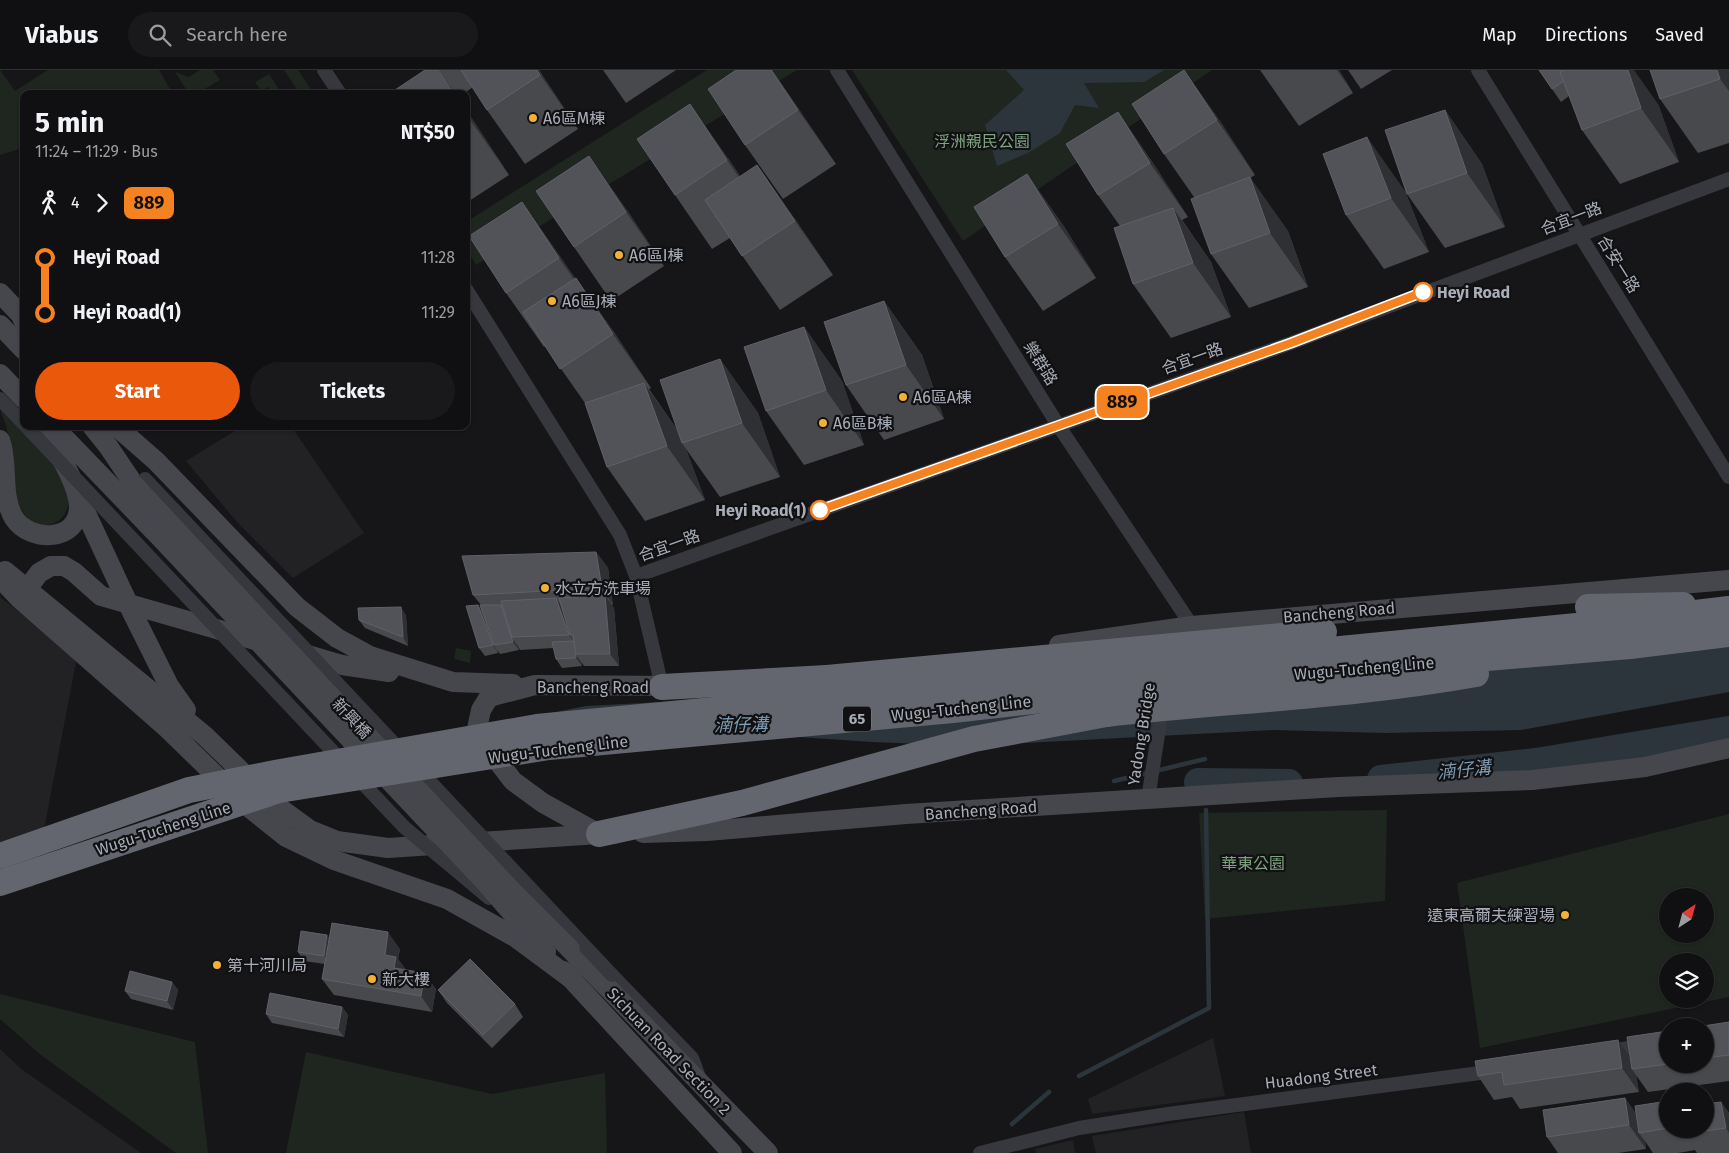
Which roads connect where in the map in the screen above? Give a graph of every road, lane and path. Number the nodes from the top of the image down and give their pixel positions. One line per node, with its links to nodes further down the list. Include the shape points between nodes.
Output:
1 (324, 70): 4 (street)
2 (837, 70): 16 (street, 樂群路)
3 (1478, 70): 6 (street, 合安一路)
4 (337, 90)
5 (1729, 179): 6 (street, 合宜一路)
6 (1579, 234): 16 (street, 合宜一路, via 1291,343); 23 (street, 合安一路)
7 (0, 293): 9 (main road)
8 (470, 295): 27 (street, 合宜一路, via 620,535)
9 (20, 314)
10 (0, 325): 11 (main road)
11 (20, 346)
12 (0, 374): 13 (main road)
13 (20, 395)
14 (0, 399): 15 (street)
15 (20, 420)
16 (1058, 425): 27 (street, 合宜一路); 33 (street, 樂群路)
17 (30, 430): 45 (street, bridge, via 404,827)
18 (45, 430): 25 (main road)
19 (57, 430): 45 (main road, 新興橋, bridge)
20 (95, 430): 24 (main road, 新興橋)
21 (121, 430): 36 (main road, via 156,461 297,607 330,633 370,656)
22 (0, 440): 25 (main road, via 10,512 23,529 46,536 64,532 73,523 79,508)
23 (1729, 477)
24 (140, 482): 46 (main road, 新興橋, bridge, via 511,890); 52 (street, bridge, via 692,1058)
25 (78, 494): 39 (main road, bridge, via 168,686)
26 (0, 565): 30 (main road)
27 (636, 576): 38 (street, 合宜一路)
28 (0, 578): 30 (main road)
29 (1729, 580): 33 (main road, Bancheng Road)
30 (24, 593): 36 (main road, via 39,574 51,566 64,566 93,591 112,600 342,664); 39 (main road); 48 (main road, via 246,805 286,837 334,860 447,899 515,937)
31 (1729, 603): 38 (highway, bridge, via 1588,607 827,678)
32 (1729, 609): 43 (highway, Wugu-Tucheng Line / 65, bridge, via 537,727 189,790)
33 (1192, 626): 38 (main road, Bancheng Road, via 955,659); 41 (street, Yadong Bridge, bridge, via 1167,678)
34 (1729, 634): 35 (highway, Wugu-Tucheng Line / 65, bridge)
35 (1630, 646): 42 (highway, bridge, via 1433,682 1072,719 974,739 742,803); 44 (highway, Wugu-Tucheng Line / 65, bridge, via 1204,682 944,711 549,747 279,790)
36 (453, 682): 37 (main road)
37 (536, 685): 38 (main road, Bancheng Road); 42 (main road, Bancheng Road, via 489,697 481,710 476,733 513,781 543,803)
38 (662, 687)
39 (205, 736): 42 (main road, via 277,806 310,830 337,841 388,848)
40 (1729, 748): 41 (main road, Bancheng Road, via 1645,767 1532,780 1338,787)
41 (1148, 799): 42 (main road, Bancheng Road, via 906,814 707,831)
42 (599, 834)
43 (0, 856)
44 (0, 882)
45 (525, 928): 47 (main road, 新興橋, bridge)
46 (570, 949): 52 (main road, Sichuan Road Section 2)
47 (546, 952): 48 (main road, Sichuan Road Section 2)
48 (573, 980): 53 (main road, Sichuan Road Section 2)
49 (1659, 1042): 50 (street)
50 (1592, 1055)
51 (1506, 1069): 55 (street, Huadong Street, via 1079,1128)
52 (702, 1086): 54 (main road, Sichuan Road Section 2)
53 (732, 1153)
54 (768, 1153)
55 (980, 1153)

